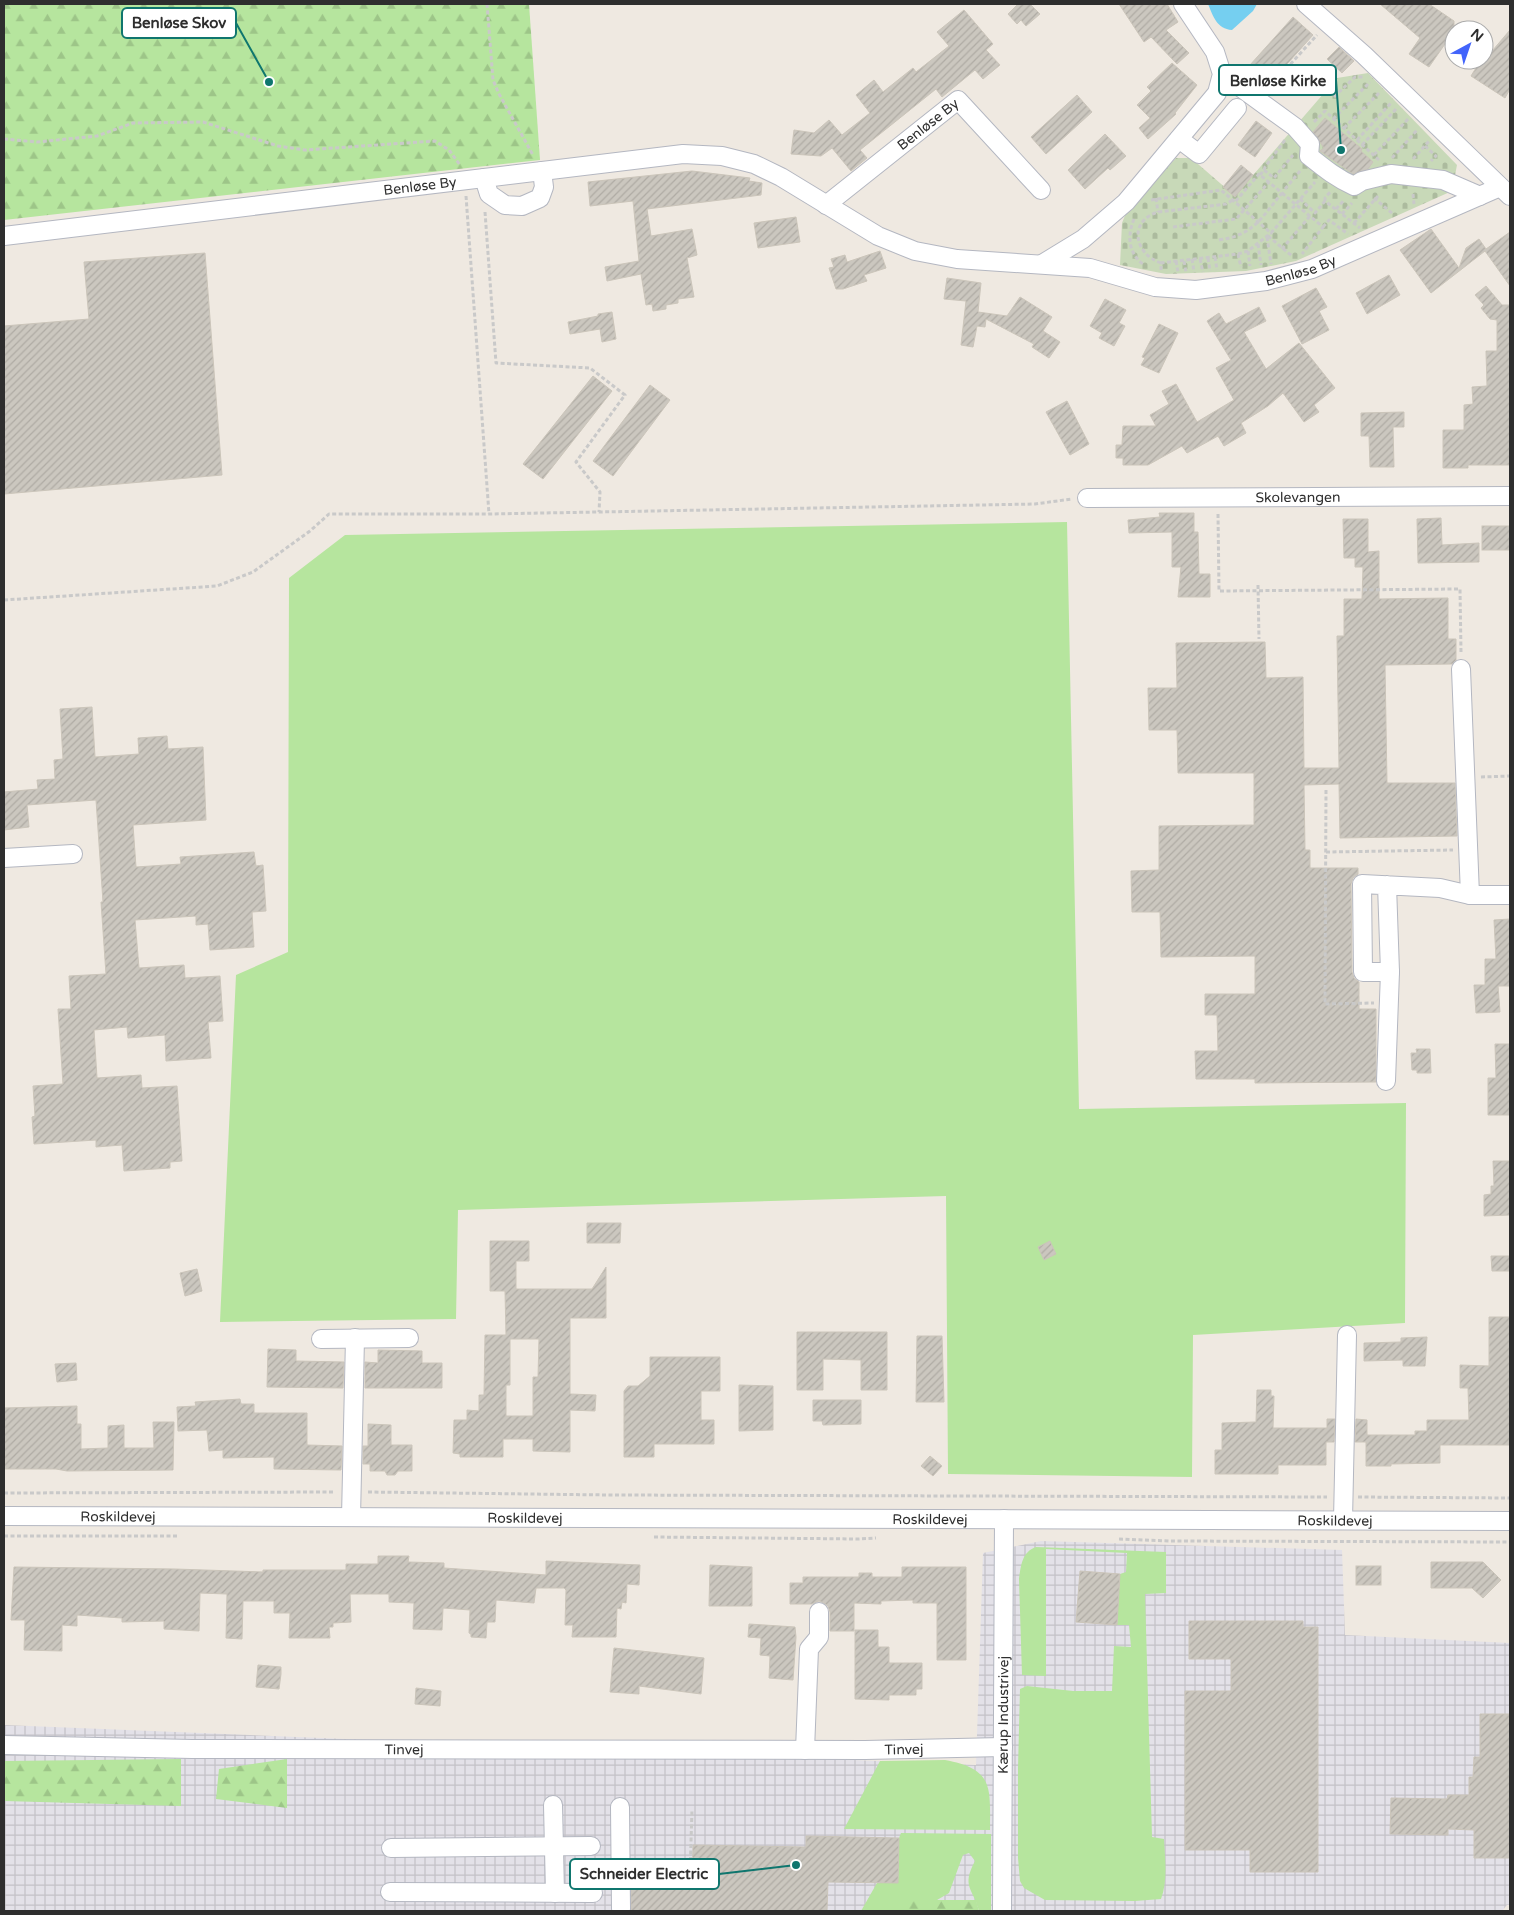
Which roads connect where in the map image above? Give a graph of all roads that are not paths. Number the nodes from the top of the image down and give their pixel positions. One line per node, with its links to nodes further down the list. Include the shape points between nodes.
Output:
1 (1183, 4): 3 (street, via 1214,52)
2 (1306, 4): 9 (street, Benløse By, via 1364,55)
3 (1222, 74): 5 (street, via 1217,93); 10 (street, via 1295,127 1297,138 1310,144 1309,156 1325,170 1354,186 1391,172 1443,180)
4 (1237, 108): 5 (street, via 1199,154)
5 (1179, 139): 13 (street, via 1126,202)
6 (542, 171): 7 (street, Benløse By); 7 (street, via 544,187 540,198 522,206 505,205); 11 (street, Benløse By, via 683,154 722,156 754,164)
7 (486, 186): 12 (street, Benløse By, via 465,181)
8 (1041, 190): 11 (street, Benløse By, via 958,100)
9 (1505, 192): 10 (street, Benløse By)
10 (1480, 196): 15 (street, Benløse By, via 1312,269 1266,281 1196,290 1155,288)
11 (826, 205): 14 (street, Benløse By, via 878,236 915,251 957,259)
12 (4, 236)
13 (1083, 239): 14 (street); 15 (street)
14 (1042, 264): 15 (street, Benløse By)
15 (1090, 268)
16 (1510, 496): 17 (street, Skolevangen)
17 (1088, 498)
18 (1462, 669): 22 (street)
19 (73, 854): 20 (street)
20 (4, 858)
21 (1386, 886): 22 (street, via 1440,888); 24 (street); 24 (street, via 1362,884 1363,972)
22 (1470, 895): 23 (street)
23 (1510, 895)
24 (1390, 972): 25 (street)
25 (1386, 1081)
26 (1347, 1336): 33 (street)
27 (355, 1338): 28 (street); 29 (street); 31 (street)
28 (409, 1338)
29 (321, 1339)
30 (4, 1516): 31 (street, Roskildevej)
31 (352, 1517): 32 (street, Roskildevej)
32 (1004, 1519): 33 (street, Roskildevej); 37 (street, Kærup Industrivej)
33 (1343, 1520): 34 (street, Roskildevej)
34 (1510, 1521)
35 (819, 1612): 38 (street, via 819,1637 809,1649)
36 (4, 1745): 38 (street, Tinvej, via 192,1749)
37 (1003, 1747): 38 (street, Tinvej); 48 (street, Kærup Industrivej)
38 (805, 1750)
39 (553, 1805): 41 (street)
40 (620, 1807): 47 (street)
41 (553, 1846): 42 (street); 43 (street); 45 (street)
42 (591, 1846)
43 (391, 1848)
44 (390, 1892): 45 (street)
45 (555, 1893): 46 (street)
46 (592, 1893)
47 (621, 1909)
48 (1002, 1911)

